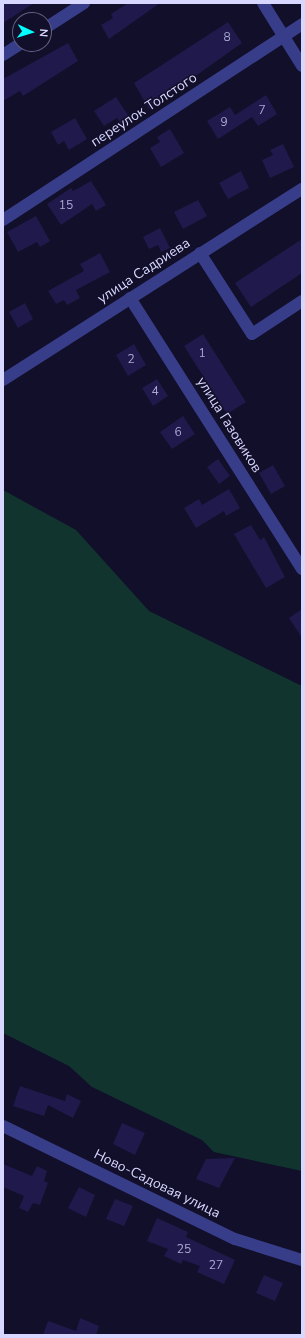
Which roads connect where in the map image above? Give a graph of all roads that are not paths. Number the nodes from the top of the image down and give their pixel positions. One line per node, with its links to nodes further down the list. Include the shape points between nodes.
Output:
1 (84, 3): 3 (street)
2 (264, 3): 5 (street)
3 (52, 24)
4 (302, 24): 5 (street, переулок Толстого)
5 (284, 36): 8 (street); 10 (street, переулок Толстого)
6 (12, 49): 7 (street)
7 (3, 55)
8 (302, 66)
9 (302, 189): 11 (street, улица Садриева)
10 (3, 220)
11 (200, 253): 12 (street, улица Садриева); 13 (street, via 252,334)
12 (130, 298): 14 (street, улица Садриева); 15 (street, улица Газовиков)
13 (302, 301)
14 (3, 380)
15 (302, 569)
16 (3, 1126): 17 (street, Ново-Садовая улица, via 235,1239)
17 (302, 1260)

